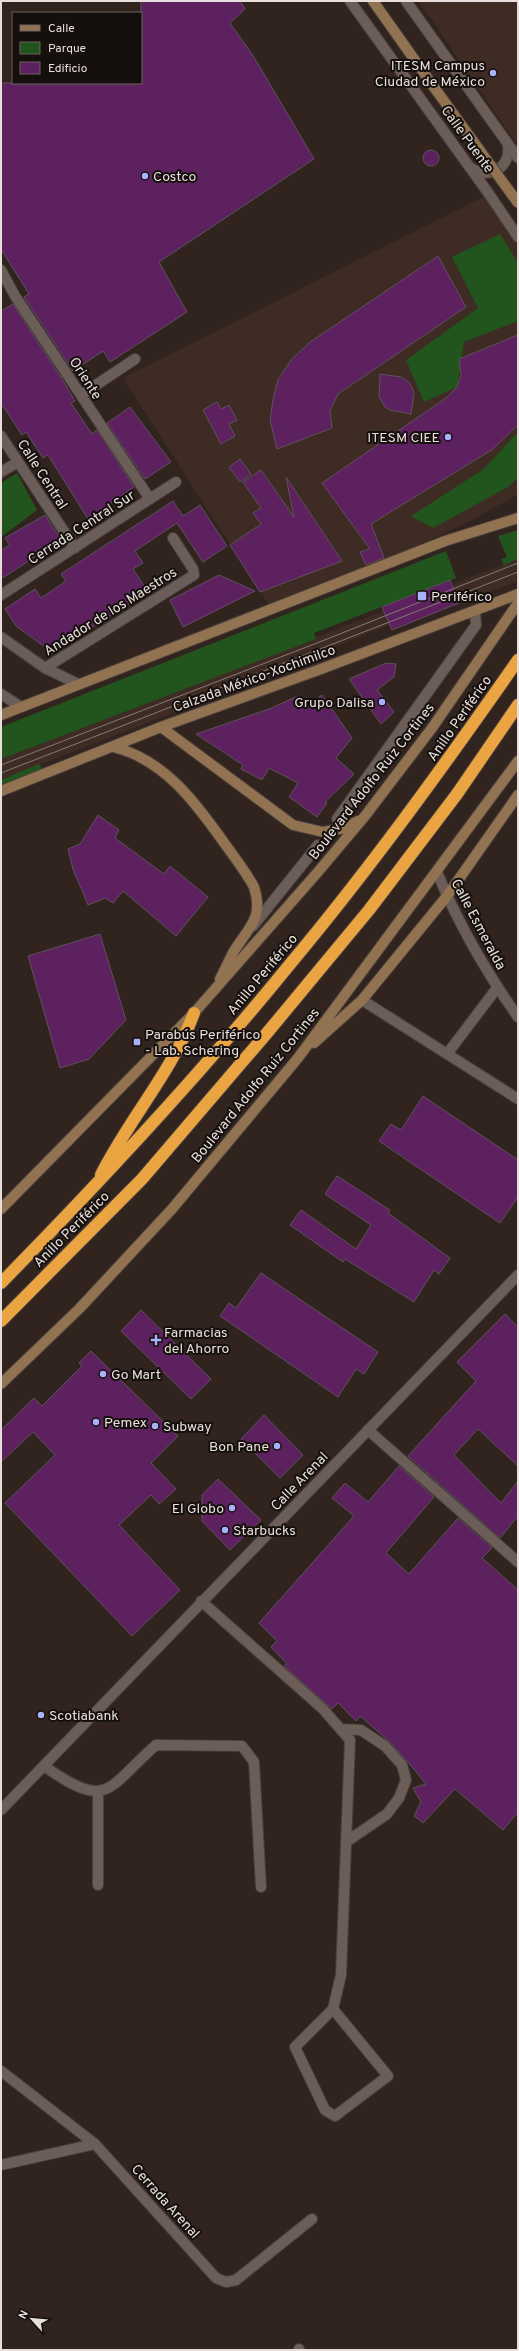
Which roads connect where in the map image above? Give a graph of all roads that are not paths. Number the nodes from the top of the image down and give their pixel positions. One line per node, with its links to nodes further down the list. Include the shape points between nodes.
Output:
1 (350, 1): 6 (street, Calle Puente)
2 (373, 1): 7 (main road, bridge)
3 (406, 1): 4 (street)
4 (508, 144): 5 (street); 6 (street, via 508,158 498,170 484,173)
5 (518, 158)
6 (471, 168): 8 (street, Calle Puente)
7 (518, 203)
8 (518, 237)
9 (1, 270): 11 (street, Oriente)
10 (135, 359): 11 (street)
11 (81, 395): 16 (street, Oriente)
12 (1, 436): 13 (street, Calle Central)
13 (18, 462): 14 (street); 19 (street, Calle Central)
14 (1, 472)
15 (176, 482): 16 (street, Cerrada Central Sur)
16 (150, 499): 19 (street, Cerrada Central Sur)
17 (518, 518): 27 (main road, via 445,541)
18 (173, 538): 26 (street, Andador de los Maestros, via 193,569 194,575)
19 (75, 548): 20 (street, Cerrada Central Sur)
20 (1, 594)
21 (518, 594): 23 (main road, Calzada México-Xochimilco)
22 (518, 603): 37 (main road, Boulevard Adolfo Ruiz Cortines, via 432,728)
23 (474, 612): 32 (main road, Calzada México-Xochimilco); 38 (street, via 476,625)
24 (1, 637): 26 (street)
25 (518, 660): 51 (highway, Anillo Periférico, via 438,773 347,894 243,1021)
26 (45, 668): 27 (street)
27 (78, 684): 30 (main road)
28 (1, 694): 30 (street)
29 (518, 706): 55 (highway, Anillo Periférico, via 457,794 369,910 267,1033 142,1180)
30 (21, 707): 31 (main road)
31 (1, 715)
32 (161, 727): 33 (main road, Calzada México-Xochimilco); 37 (main road, via 284,820 303,829 323,832 345,828)
33 (113, 746): 35 (main road, Calzada México-Xochimilco); 42 (main road, via 156,767 198,805 254,887 258,910)
34 (518, 761): 40 (main road, Boulevard Adolfo Ruiz Cortines)
35 (1, 791)
36 (518, 796): 41 (main road)
37 (365, 816): 44 (main road, Boulevard Adolfo Ruiz Cortines)
38 (337, 819)
39 (318, 844): 42 (street)
40 (437, 872): 41 (street, Calle Esmeralda); 49 (main road, Boulevard Adolfo Ruiz Cortines)
41 (447, 896): 43 (street, Calle Esmeralda); 45 (main road)
42 (252, 928): 44 (main road, via 234,950)
43 (498, 988): 47 (street, Calle Esmeralda); 48 (street, Calle Esmeralda)
44 (214, 991): 46 (main road, Boulevard Adolfo Ruiz Cortines)
45 (362, 1000): 48 (street); 49 (main road)
46 (194, 1014): 51 (highway, via 175,1056 128,1125); 52 (main road, Boulevard Adolfo Ruiz Cortines)
47 (518, 1017)
48 (447, 1054): 50 (street)
49 (298, 1058): 56 (main road, Boulevard Adolfo Ruiz Cortines, via 172,1209 80,1308)
50 (518, 1099)
51 (93, 1188): 54 (highway, Anillo Periférico)
52 (1, 1209)
53 (518, 1275): 57 (street, Calle Arenal)
54 (1, 1283)
55 (1, 1321)
56 (1, 1384)
57 (368, 1430): 58 (street); 59 (street, Calle Arenal)
58 (518, 1562)
59 (201, 1601): 60 (street, via 323,1709); 61 (street, Calle Arenal)
60 (341, 1730): 64 (street, via 350,1740); 64 (street, via 361,1730 385,1746 402,1765 406,1780 399,1798 387,1814)
61 (44, 1766): 62 (street, via 69,1784 84,1790); 63 (street, Calle Arenal)
62 (98, 1791): 65 (street); 66 (street, via 116,1785 156,1745 242,1746 254,1762)
63 (1, 1810)
64 (346, 1842): 67 (street, via 341,1975)
65 (98, 1885)
66 (260, 1886)
67 (333, 2009): 67 (street, via 388,2076 334,2116 325,2110 295,2047)
68 (1, 2071): 69 (street, Cerrada Arenal)
69 (95, 2144): 70 (street); 71 (street, Cerrada Arenal, via 216,2278 226,2282 236,2280)
70 (1, 2165)
71 (312, 2219)

